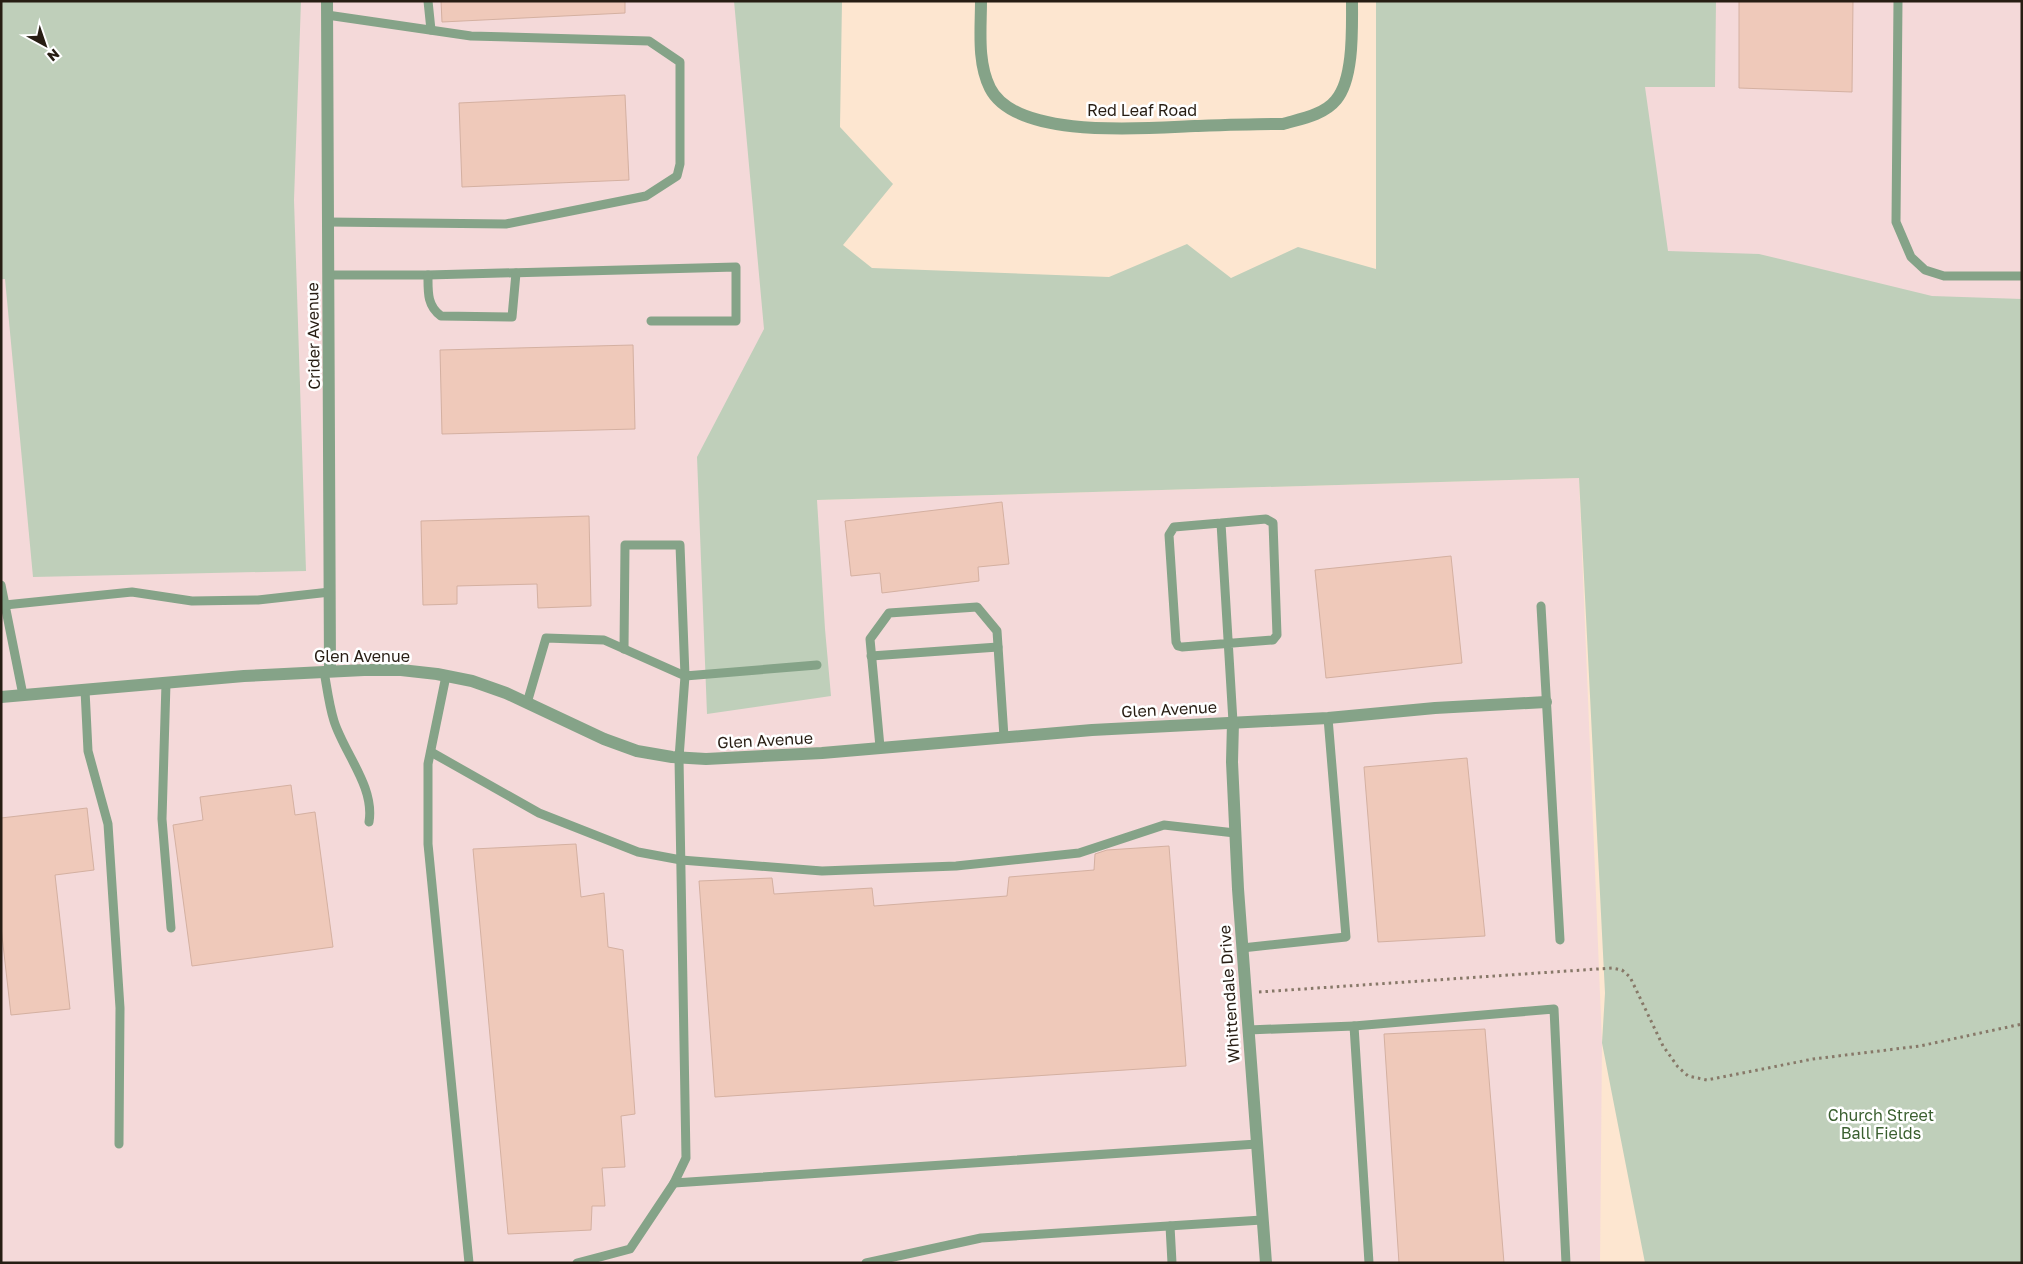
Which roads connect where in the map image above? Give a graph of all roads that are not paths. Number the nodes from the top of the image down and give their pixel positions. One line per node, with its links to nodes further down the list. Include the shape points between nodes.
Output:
1 (327, 1): 6 (street, Crider Avenue)
2 (428, 1): 7 (lane)
3 (981, 1): 4 (street, Red Leaf Road, via 984,73 1000,102 1017,113 1040,121 1098,128 1283,124 1321,111 1336,101 1345,83 1351,47)
4 (1352, 1)
5 (1898, 1): 12 (lane, via 1896,222 1902,240 1911,257 1925,270 1944,276)
6 (327, 15): 7 (lane); 8 (street, Crider Avenue)
7 (431, 30): 8 (lane, via 471,36 649,41 680,62 680,164 677,176 646,196 506,224)
8 (328, 222): 10 (street, Crider Avenue)
9 (516, 273): 11 (lane); 11 (lane, via 512,316 441,316 430,303); 13 (lane, via 736,267 736,321)
10 (329, 275): 11 (lane); 16 (street, Crider Avenue)
11 (428, 276)
12 (2022, 276)
13 (651, 321)
14 (1221, 523): 19 (lane); 19 (lane, via 1266,519 1274,524 1278,635 1273,640); 19 (lane, via 1170,530 1174,622 1178,646)
15 (1, 586): 17 (lane)
16 (330, 592): 17 (lane, via 258,600 192,601 132,592); 24 (street, Crider Avenue)
17 (5, 605): 29 (lane)
18 (1541, 606): 31 (lane)
19 (1229, 644): 34 (lane)
20 (998, 647): 22 (lane); 22 (lane, via 997,631 977,607 928,610 889,613 870,639); 35 (lane)
21 (624, 649): 26 (lane); 26 (lane, via 625,545 680,545); 32 (lane, via 604,640 546,638)
22 (871, 656): 36 (lane)
23 (817, 665): 26 (lane)
24 (327, 671): 25 (street, Glen Avenue, via 401,670); 27 (street, Glen Avenue); 39 (lane, via 334,720 371,809)
25 (446, 676): 32 (street, Glen Avenue, via 472,680); 37 (lane)
26 (685, 676): 38 (lane)
27 (166, 683): 28 (street, Glen Avenue); 42 (lane, via 162,818)
28 (85, 690): 29 (street, Glen Avenue); 47 (lane, via 88,752 108,824 120,1008)
29 (23, 695): 30 (street, Glen Avenue)
30 (1, 697)
31 (1546, 702): 33 (street, Glen Avenue); 43 (lane)
32 (527, 703): 38 (street, Glen Avenue, via 637,751)
33 (1328, 718): 34 (street, Glen Avenue); 44 (lane, via 1346,937)
34 (1233, 722): 35 (street, Glen Avenue); 40 (street, Whittendale Drive)
35 (1004, 737): 36 (street, Glen Avenue)
36 (880, 748): 38 (street, Glen Avenue, via 744,758)
37 (431, 752): 41 (lane, via 539,813 638,852); 52 (lane, via 428,764 428,844)
38 (679, 758): 41 (lane)
39 (368, 822)
40 (1235, 833): 41 (lane, via 1164,825 1080,853 956,866 822,871); 44 (street, Whittendale Drive)
41 (681, 860): 49 (lane, via 686,1158)
42 (171, 928)
43 (1560, 940)
44 (1242, 948): 46 (street, Whittendale Drive)
45 (1354, 1026): 46 (lane); 57 (lane); 58 (lane, via 1554,1009)
46 (1248, 1030): 48 (street, Whittendale Drive)
47 (119, 1144)
48 (1257, 1144): 49 (lane); 50 (street, Whittendale Drive)
49 (674, 1183): 53 (lane, via 630,1249)
50 (1262, 1220): 51 (lane); 56 (street, Whittendale Drive)
51 (1170, 1226): 54 (lane, via 981,1238); 55 (lane)
52 (469, 1263)
53 (576, 1263)
54 (866, 1263)
55 (1172, 1263)
56 (1266, 1263)
57 (1369, 1263)
58 (1566, 1263)

